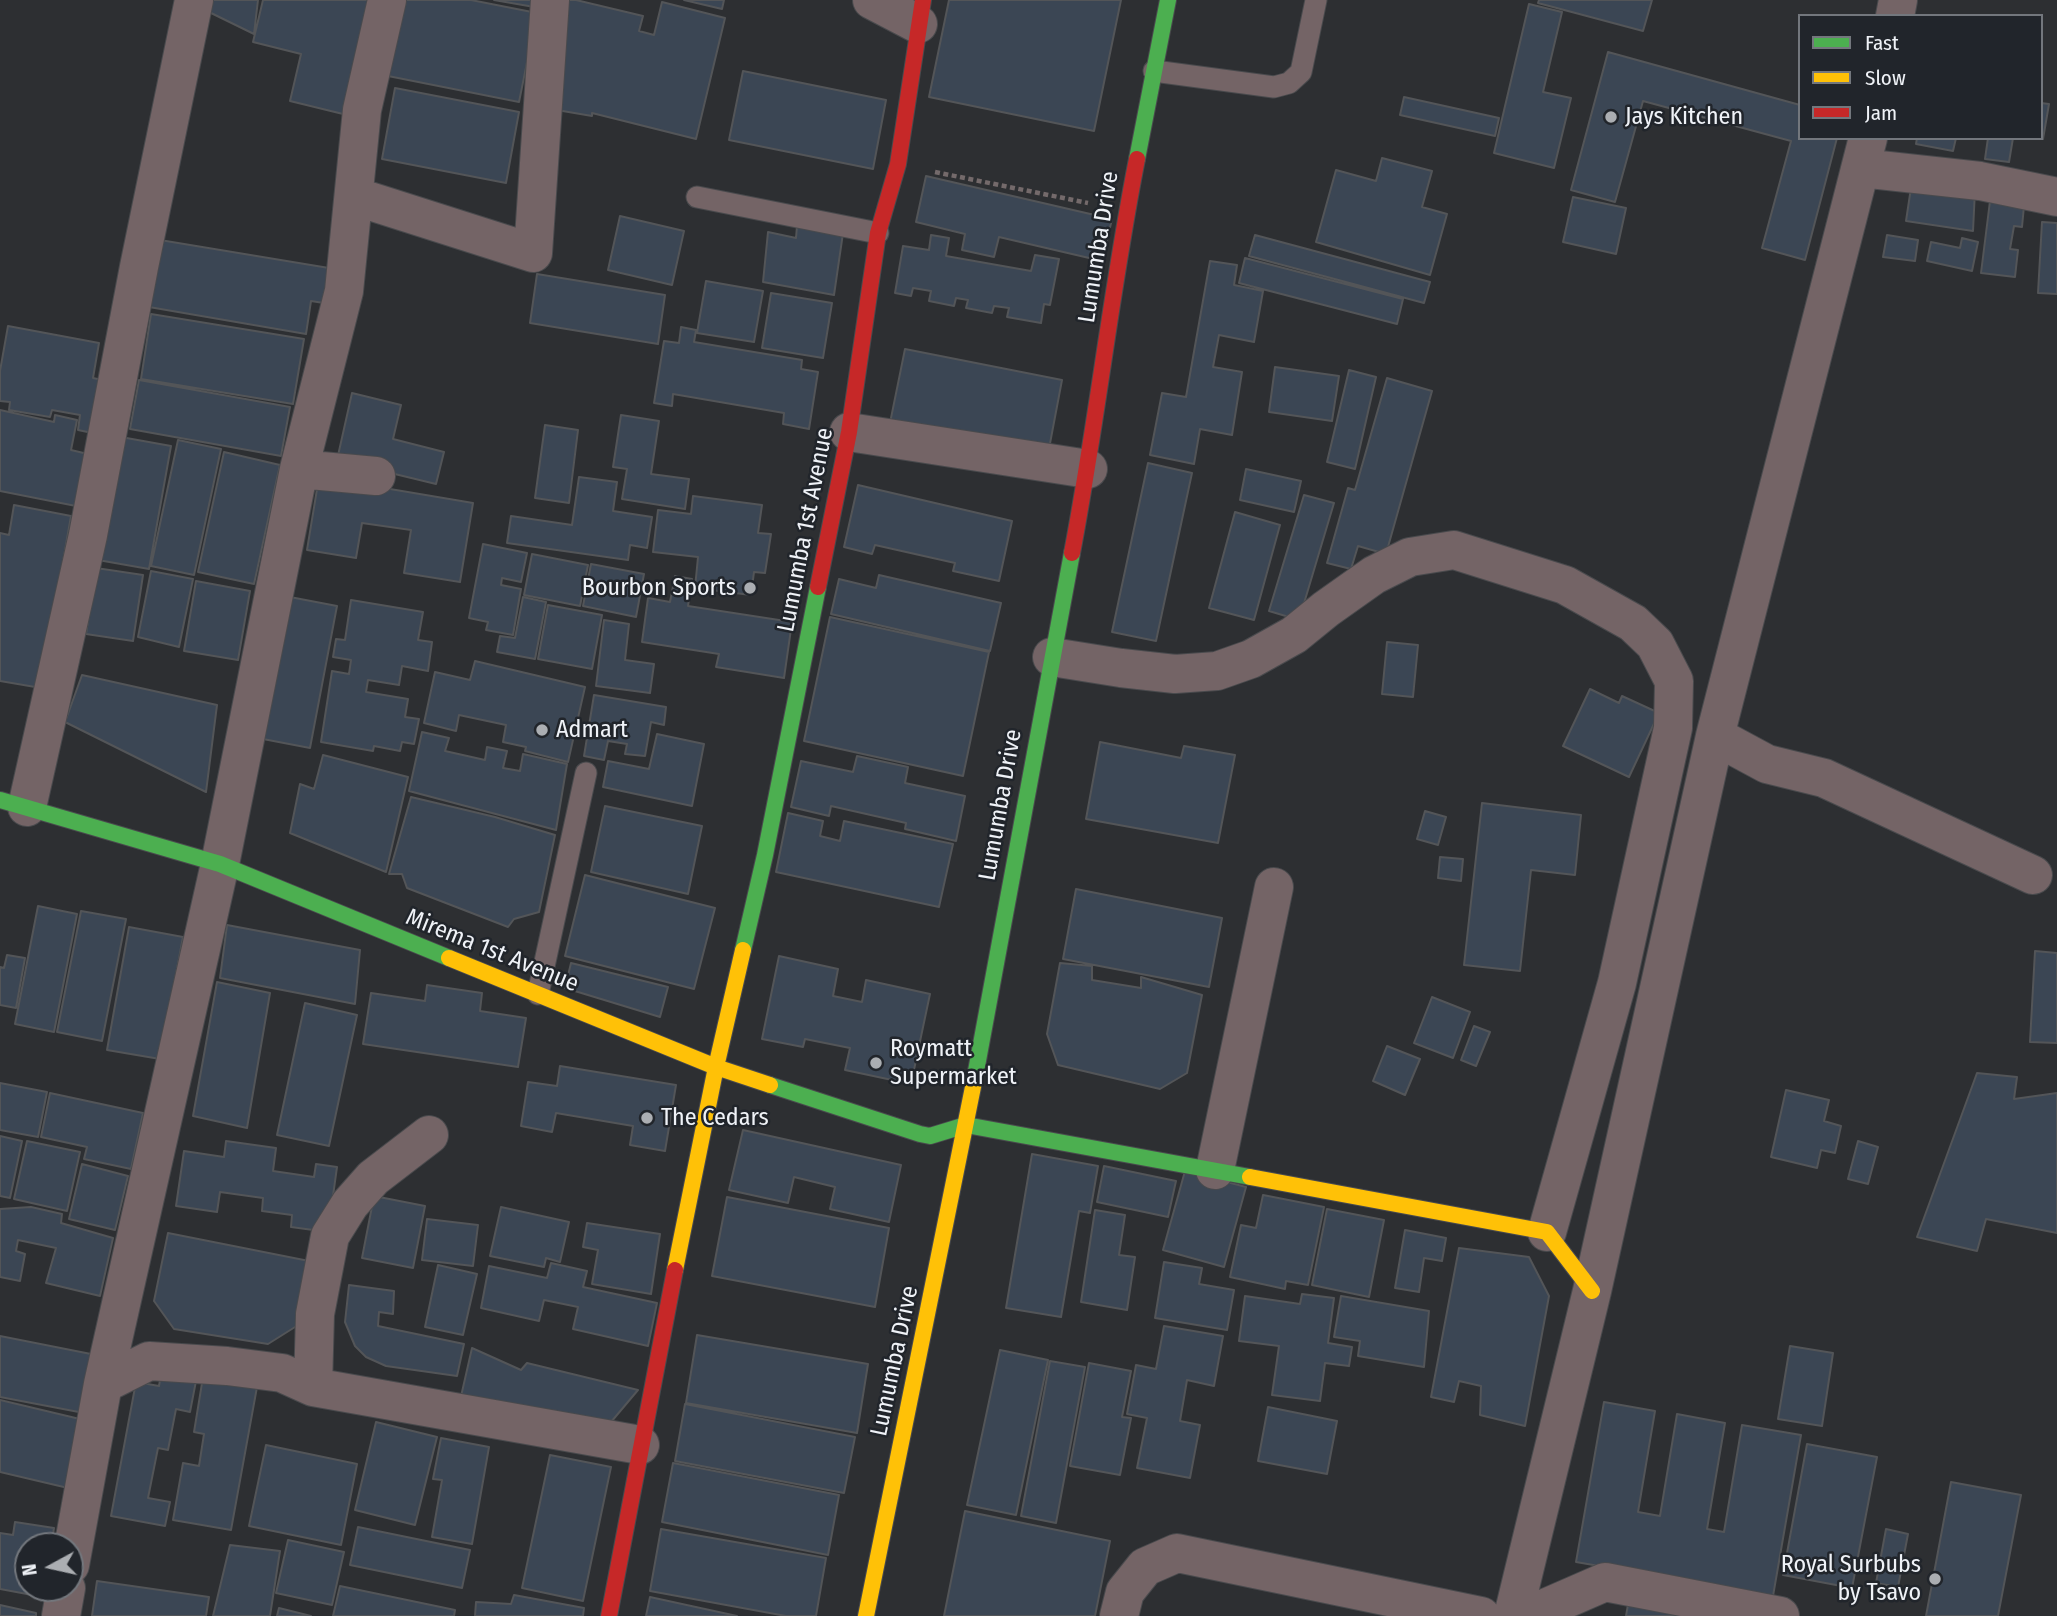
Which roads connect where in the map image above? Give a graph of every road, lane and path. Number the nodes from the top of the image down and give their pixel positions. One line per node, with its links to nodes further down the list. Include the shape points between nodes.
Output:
1 (194, 0): 23 (street, via 88,535)
2 (387, 0): 11 (street, via 362,110)
3 (550, 0): 11 (street, via 533,253)
4 (872, 0): 7 (street)
5 (1168, 0): 8 (street, Lumumba Drive)
6 (1316, 0): 8 (lane, via 1301,72 1289,83 1274,87)
7 (921, 12): 10 (street, Lumumba 1st Avenue)
8 (1154, 71): 14 (street, Lumumba Drive)
9 (1865, 153): 13 (street); 21 (street)
10 (898, 164): 14 (path); 15 (street, Lumumba 1st Avenue)
11 (354, 196): 17 (street, via 344,291)
12 (697, 197): 15 (lane)
13 (2057, 197)
14 (1127, 210): 18 (street, Lumumba Drive)
15 (878, 233): 16 (street, Lumumba 1st Avenue)
16 (849, 432): 18 (street); 28 (street, Lumumba 1st Avenue, via 765,855)
17 (299, 469): 19 (street); 24 (street)
18 (1088, 469): 20 (street, Lumumba Drive)
19 (376, 476)
20 (1052, 657): 29 (street, Lumumba Drive); 32 (street, via 1175,674 1217,671 1251,659 1294,635 1374,575 1410,557 1454,550 1565,585 1633,623 1655,644 1674,681 1673,728 1617,983)
21 (1715, 736): 25 (street, via 1766,764 1824,778); 33 (street)
22 (586, 773): 27 (lane)
23 (14, 804): 24 (street, Mirema 1st Avenue)
24 (220, 864): 27 (street, Mirema 1st Avenue); 34 (street)
25 (2033, 875)
26 (1274, 887): 31 (street)
27 (538, 994): 28 (street, Mirema 1st Avenue)
28 (716, 1067): 29 (street, Mirema 1st Avenue, via 920,1135); 36 (street, Lumumba 1st Avenue)
29 (966, 1125): 31 (street); 39 (street, Lumumba Drive)
30 (429, 1135): 35 (street, via 373,1178 349,1204 330,1236 315,1314)
31 (1215, 1170): 32 (street)
32 (1547, 1232): 33 (street)
33 (1592, 1291): 42 (street)
34 (103, 1384): 35 (street, via 149,1361 282,1373); 37 (street)
35 (313, 1387): 36 (street)
36 (640, 1444): 38 (street, Lumumba 1st Avenue)
37 (76, 1532)
38 (609, 1616)
39 (866, 1616)
40 (1119, 1616): 41 (street, via 1125,1592 1145,1567 1177,1553)
41 (1481, 1616)
42 (1513, 1616)
43 (1527, 1616): 44 (street, via 1605,1582)
44 (1780, 1616)

